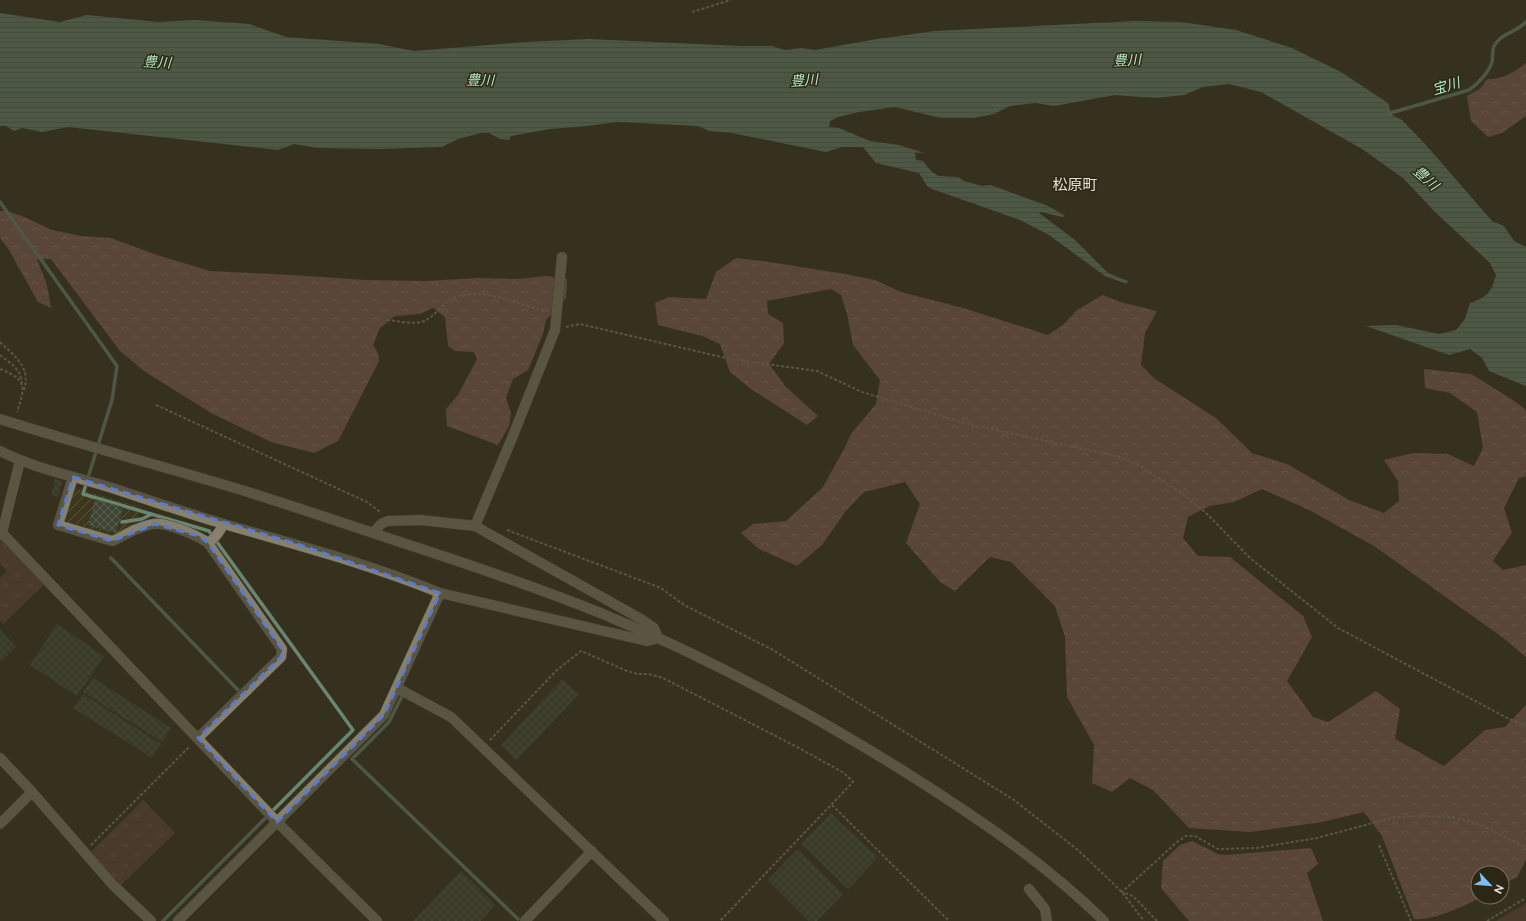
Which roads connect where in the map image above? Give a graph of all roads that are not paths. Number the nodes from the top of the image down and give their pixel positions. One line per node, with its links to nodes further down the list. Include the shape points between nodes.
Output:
1 (562, 257): 7 (street, via 555,330)
2 (0, 419): 8 (street, via 246,492)
3 (0, 451): 4 (street)
4 (20, 461): 5 (street); 9 (street)
5 (76, 478): 6 (street); 10 (street, via 58,525 112,541 136,529 161,524 199,536)
6 (222, 526): 10 (street); 11 (street, via 300,545)
7 (475, 526): 8 (street, via 421,520 388,521 381,524); 12 (street, via 641,619 654,628)
8 (373, 533): 12 (street, via 486,570 601,613)
9 (1, 534): 14 (street)
10 (209, 542): 14 (street, via 282,649 281,657)
11 (440, 593): 12 (street, via 647,641); 13 (street)
12 (658, 638): 27 (street, via 803,711 954,802 1043,867)
13 (397, 688): 17 (street, via 384,715); 19 (street, via 452,717)
14 (198, 738): 17 (street)
15 (0, 758): 16 (street)
16 (32, 792): 18 (street); 21 (street, via 83,853)
17 (273, 817): 22 (street); 23 (street)
18 (0, 824)
19 (592, 851): 24 (street); 25 (street)
20 (1029, 889): 26 (street, via 1045,909)
21 (151, 921)
22 (178, 921)
23 (377, 921)
24 (525, 921)
25 (664, 921)
26 (1047, 921)
27 (1104, 921)

